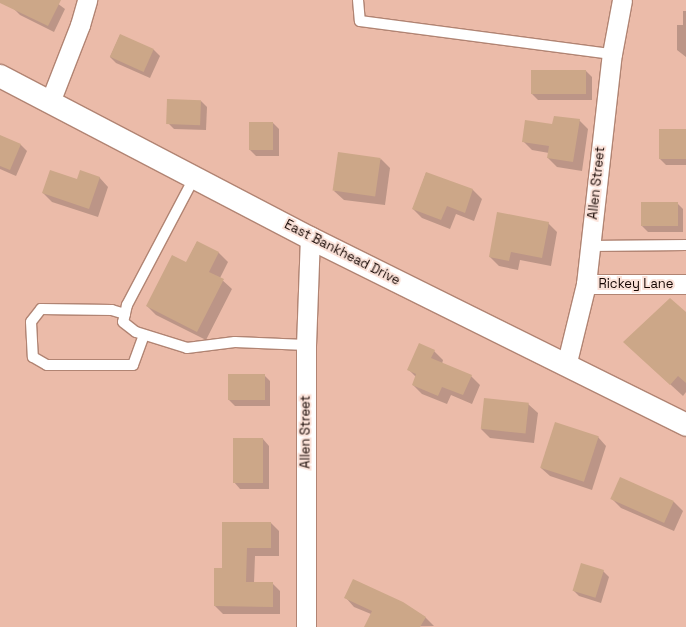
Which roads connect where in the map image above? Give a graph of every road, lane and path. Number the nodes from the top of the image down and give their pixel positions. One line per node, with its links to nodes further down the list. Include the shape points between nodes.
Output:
1 (87, 0): 6 (street)
2 (358, 0): 4 (lane, via 360,21)
3 (622, 0): 4 (street, Allen Street)
4 (612, 54): 10 (street, Allen Street)
5 (0, 76): 6 (street, East Bankhead Drive)
6 (50, 102): 7 (street, East Bankhead Drive)
7 (194, 178): 8 (street, East Bankhead Drive); 13 (lane, via 127,305)
8 (310, 238): 15 (street, Allen Street); 16 (street, East Bankhead Drive)
9 (686, 245): 10 (lane)
10 (590, 246): 11 (street, Allen Street)
11 (586, 284): 12 (street, Rickey Lane); 16 (street, Allen Street)
12 (686, 284)
13 (125, 314): 14 (lane, via 123,322); 14 (lane, via 112,310 41,309 31,322 33,356 47,364 133,364)
14 (144, 335): 15 (lane, via 187,348 235,342)
15 (306, 345): 18 (street, Allen Street)
16 (566, 366): 17 (street, East Bankhead Drive)
17 (686, 425)
18 (306, 627)

